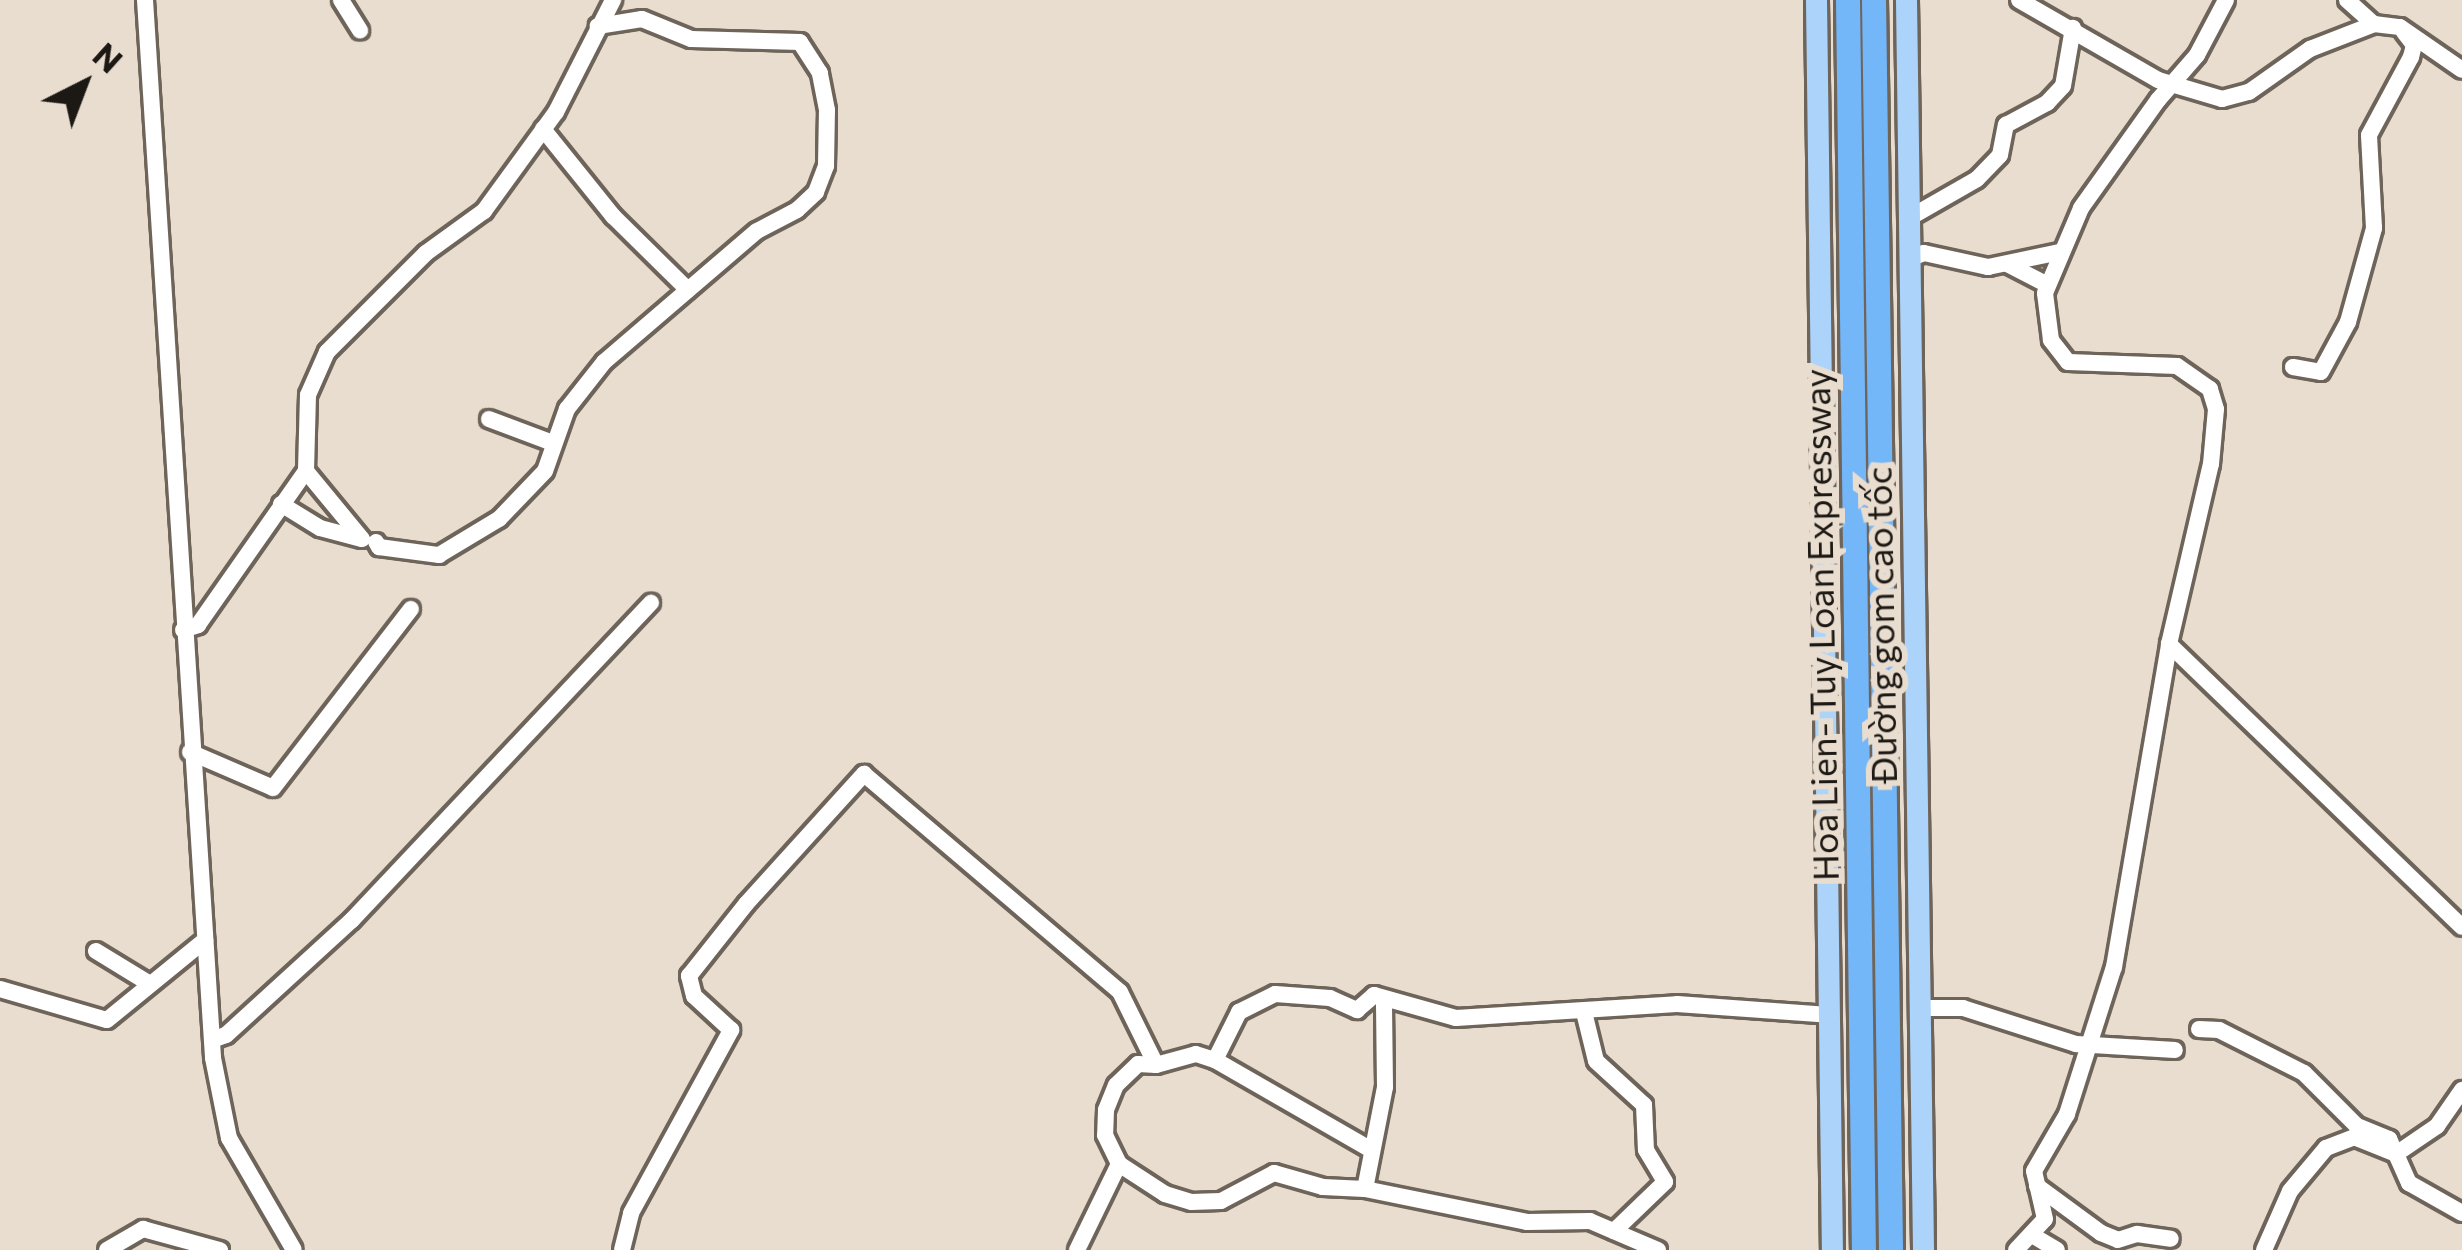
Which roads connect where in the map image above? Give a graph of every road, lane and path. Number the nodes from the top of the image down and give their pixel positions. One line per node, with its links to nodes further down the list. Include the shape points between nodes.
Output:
1 (146, 0): 33 (street)
2 (340, 0): 15 (street)
3 (613, 0): 12 (street)
4 (1816, 0): 44 (main road, Đường gom cao tốc)
5 (1847, 0): 68 (highway, Hoa Lien- Tuy Loan Expressway)
6 (1874, 0): 69 (highway, Hoa Lien- Tuy Loan Expressway)
7 (1906, 0): 19 (main road, Đường gom cao tốc)
8 (2019, 0): 14 (street)
9 (2226, 0): 17 (street, via 2204,46)
10 (2347, 0): 11 (street)
11 (2374, 24): 13 (street); 17 (street, via 2311,50 2240,96)
12 (598, 26): 18 (street); 24 (street, via 642,19 691,39 790,38 810,50 820,73 828,145 816,192)
13 (2400, 27): 16 (street); 25 (street, via 2414,45 2369,135 2374,227 2348,322 2321,372)
14 (2073, 28): 17 (street); 19 (street, via 2062,86 2006,125 2000,155 1977,179)
15 (360, 30)
16 (2462, 70)
17 (2170, 85): 20 (street, via 2081,208)
18 (543, 129): 24 (street, via 613,216); 28 (street, via 484,211 426,253 327,352 308,395)
19 (1909, 218): 21 (main road, Đường gom cao tốc)
20 (2060, 252): 22 (street); 23 (street)
21 (1909, 259): 22 (street, via 1924,253 1980,267); 42 (main road, Đường gom cao tốc)
22 (2007, 263): 23 (street)
23 (2047, 284): 34 (street, via 2050,340 2068,362 2169,364 2193,373 2215,398 2211,464)
24 (688, 290): 27 (street, via 585,383)
25 (2293, 367)
26 (489, 419): 27 (street)
27 (553, 443): 30 (street, via 545,471 521,499 439,555)
28 (306, 471): 29 (street); 30 (street)
29 (281, 504): 30 (street, via 320,528); 33 (street, via 198,625)
30 (372, 535)
31 (651, 603): 46 (street, via 352,920)
32 (411, 609): 35 (street, via 273,788)
33 (182, 630): 35 (street)
34 (2169, 644): 36 (street); 47 (street, via 2114,967)
35 (190, 752): 37 (street)
36 (2462, 927)
37 (205, 940): 39 (street); 46 (street)
38 (96, 951): 39 (street)
39 (150, 984): 40 (street, via 107,1020)
40 (0, 989)
41 (1384, 1000): 43 (street, via 1456,1018); 49 (street, via 1372,995 1357,1010 1330,998 1263,996 1239,1012); 52 (street, via 1385,1087)
42 (1919, 1008): 47 (street, via 1963,1008); 70 (main road, Đường gom cao tốc)
43 (1584, 1012): 44 (street, via 1677,1004); 58 (street, via 1599,1067 1644,1105 1646,1150 1665,1182)
44 (1828, 1015): 67 (main road, Đường gom cao tốc)
45 (2199, 1029): 53 (street, via 2219,1030 2304,1073 2357,1126 2389,1139)
46 (212, 1040): 61 (street, via 229,1138)
47 (2090, 1045): 48 (street); 55 (street, via 2067,1114 2034,1172)
48 (2176, 1050)
49 (1215, 1060): 50 (street, via 1196,1054); 52 (street)
50 (1156, 1065): 54 (street, via 1127,1070 1109,1098 1105,1136); 64 (street, via 1120,992 864,774 689,976 694,997 731,1030 631,1213)
51 (2462, 1090): 53 (street, via 2437,1126)
52 (1370, 1149): 56 (street)
53 (2396, 1154): 57 (street, via 2409,1183); 73 (street, via 2354,1137 2326,1148 2290,1190)
54 (1119, 1164): 56 (street, via 1191,1202 1221,1202 1274,1173); 65 (street)
55 (2036, 1185): 59 (street, via 2045,1219); 60 (street, via 2101,1234)
56 (1365, 1190): 58 (street)
57 (2462, 1213)
58 (1614, 1231): 66 (street)
59 (2032, 1234): 71 (street); 72 (street)
60 (2171, 1239)
61 (290, 1247)
62 (107, 1250): 63 (street, via 143,1229)
63 (220, 1250)
64 (622, 1250)
65 (1077, 1250)
66 (1658, 1250)
67 (1832, 1250)
68 (1864, 1250)
69 (1891, 1250)
70 (1923, 1250)
71 (2016, 1250)
72 (2057, 1250)
73 (2264, 1250)

